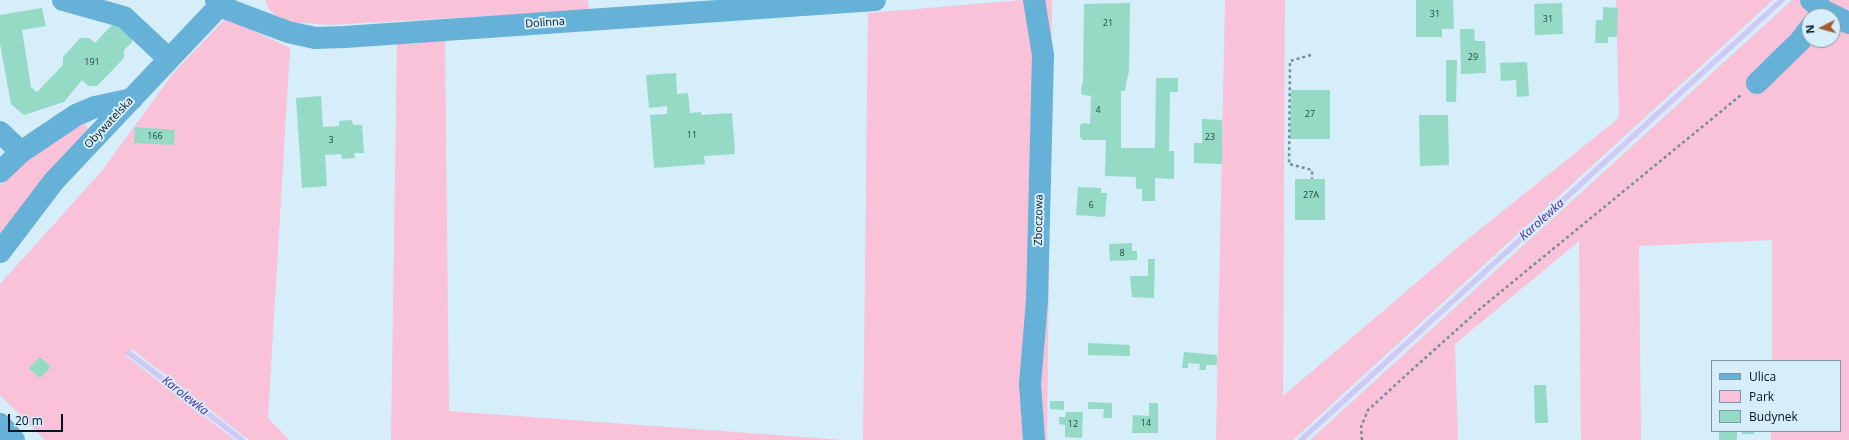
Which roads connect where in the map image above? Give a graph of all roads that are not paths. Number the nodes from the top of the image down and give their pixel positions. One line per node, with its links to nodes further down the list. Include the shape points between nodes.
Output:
1 (64, 0): 8 (street, via 124,17)
2 (875, 0): 4 (street, Dolinna, via 315,38 288,32 227,9)
3 (1034, 0): 17 (street, Zboczowa, via 1043,55 1037,301 1030,384)
4 (221, 1): 8 (street, Obywatelska)
5 (1817, 7): 6 (street)
6 (1849, 23)
7 (1801, 40): 9 (street)
8 (169, 59): 10 (street, Obywatelska)
9 (1757, 83)
10 (132, 99): 12 (street, via 95,107 76,115); 14 (street, Obywatelska, via 54,181)
11 (0, 132): 12 (street)
12 (21, 152): 13 (street)
13 (0, 172)
14 (0, 252)
15 (0, 424): 16 (street)
16 (14, 440)
17 (1034, 440)

